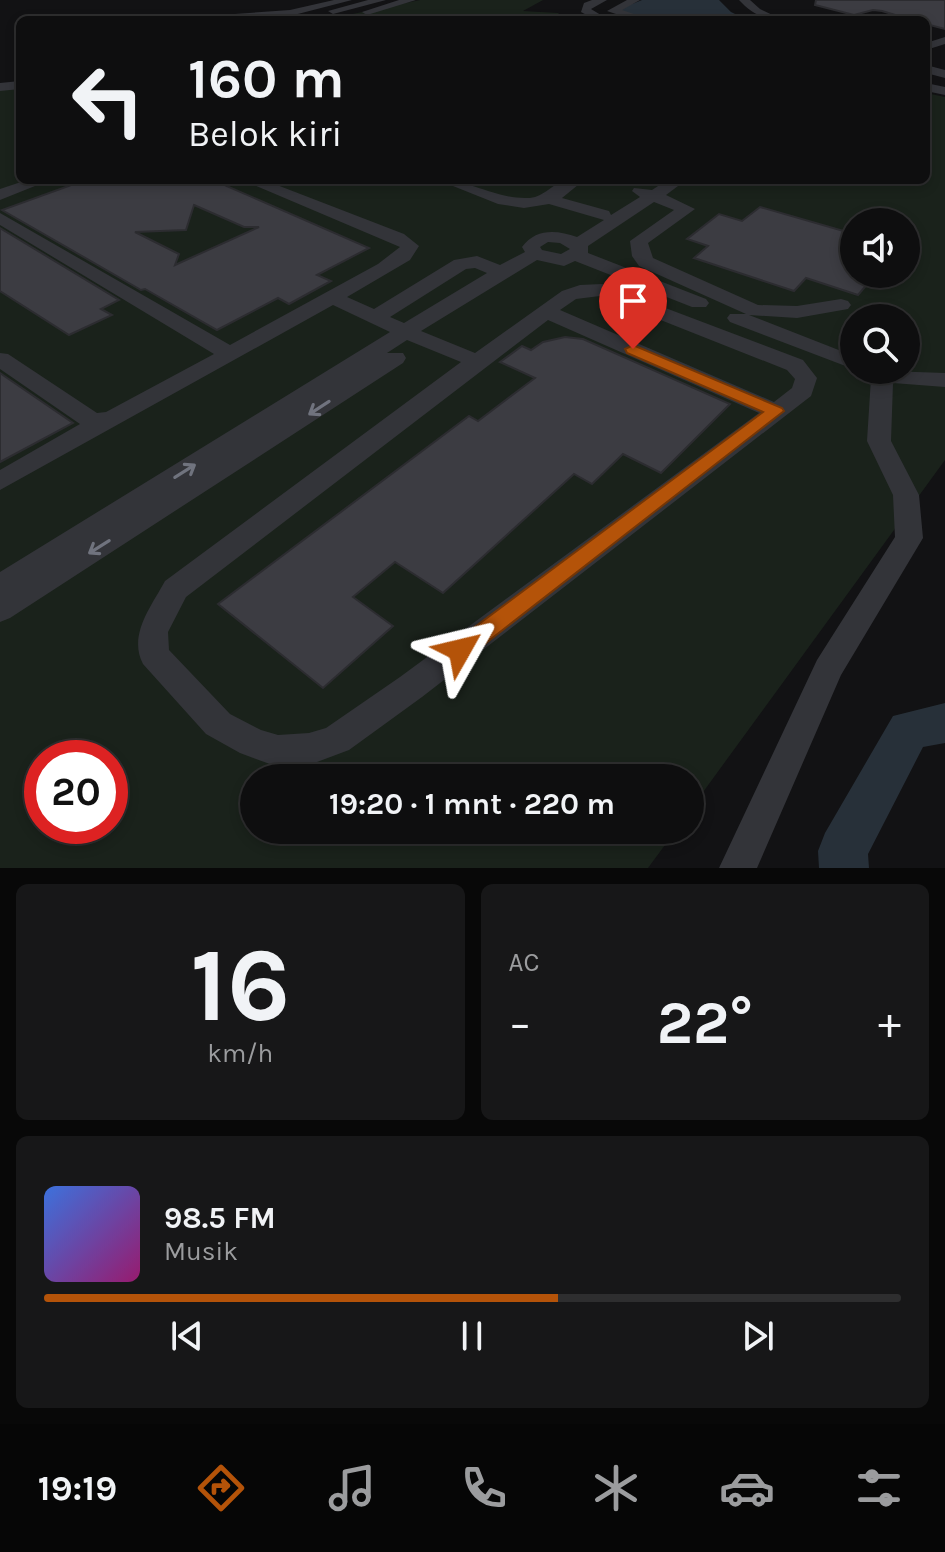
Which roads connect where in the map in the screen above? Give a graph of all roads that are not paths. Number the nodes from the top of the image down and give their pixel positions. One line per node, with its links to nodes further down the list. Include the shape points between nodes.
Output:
1 (381, 0): 8 (lane)
2 (411, 0): 11 (lane)
3 (602, 0): 12 (lane, via 585,10)
4 (619, 0): 13 (lane, via 597,12)
5 (635, 0): 14 (lane, via 612,11)
6 (735, 0): 15 (lane)
7 (744, 0): 16 (lane)
8 (355, 2): 9 (lane); 10 (lane)
9 (248, 16)
10 (298, 16)
11 (345, 16)
12 (596, 16)
13 (609, 16)
14 (631, 16)
15 (758, 16)
16 (768, 16)
17 (31, 184): 22 (lane)
18 (260, 184): 29 (lane, via 410,246 404,256)
19 (458, 184): 23 (lane, via 521,205)
20 (570, 184): 23 (lane)
21 (649, 189): 24 (lane); 26 (lane); 30 (lane, via 687,209 639,241 646,262 755,311)
22 (0, 195)
23 (549, 199): 24 (lane)
24 (603, 215): 26 (lane)
25 (0, 218): 34 (lane)
26 (574, 245): 27 (lane, via 564,260); 35 (lane)
27 (542, 256): 28 (lane); 33 (lane)
28 (501, 272): 32 (lane, via 477,262 461,264); 33 (lane)
29 (332, 297): 32 (lane); 34 (lane)
30 (840, 305)
31 (547, 312): 37 (lane); 41 (lane); 41 (lane, via 580,291 614,292 795,365 806,385)
32 (376, 317): 33 (lane)
33 (414, 336): 37 (lane); 43 (lane)
34 (230, 354): 42 (lane)
35 (840, 358)
36 (0, 359): 42 (lane, via 87,418)
37 (477, 361): 41 (lane, via 175,589 153,632 154,655 218,724 278,751 309,749 337,739)
38 (920, 377): 39 (lane)
39 (945, 380)
40 (870, 384): 47 (lane, via 879,441 906,495 909,538 828,669)
41 (775, 411)
42 (103, 421): 44 (lane)
43 (255, 438): 45 (lane, one-way to 43); 46 (lane, one-way to 46)
44 (0, 481)
45 (0, 586)
46 (0, 610)
47 (738, 868)

